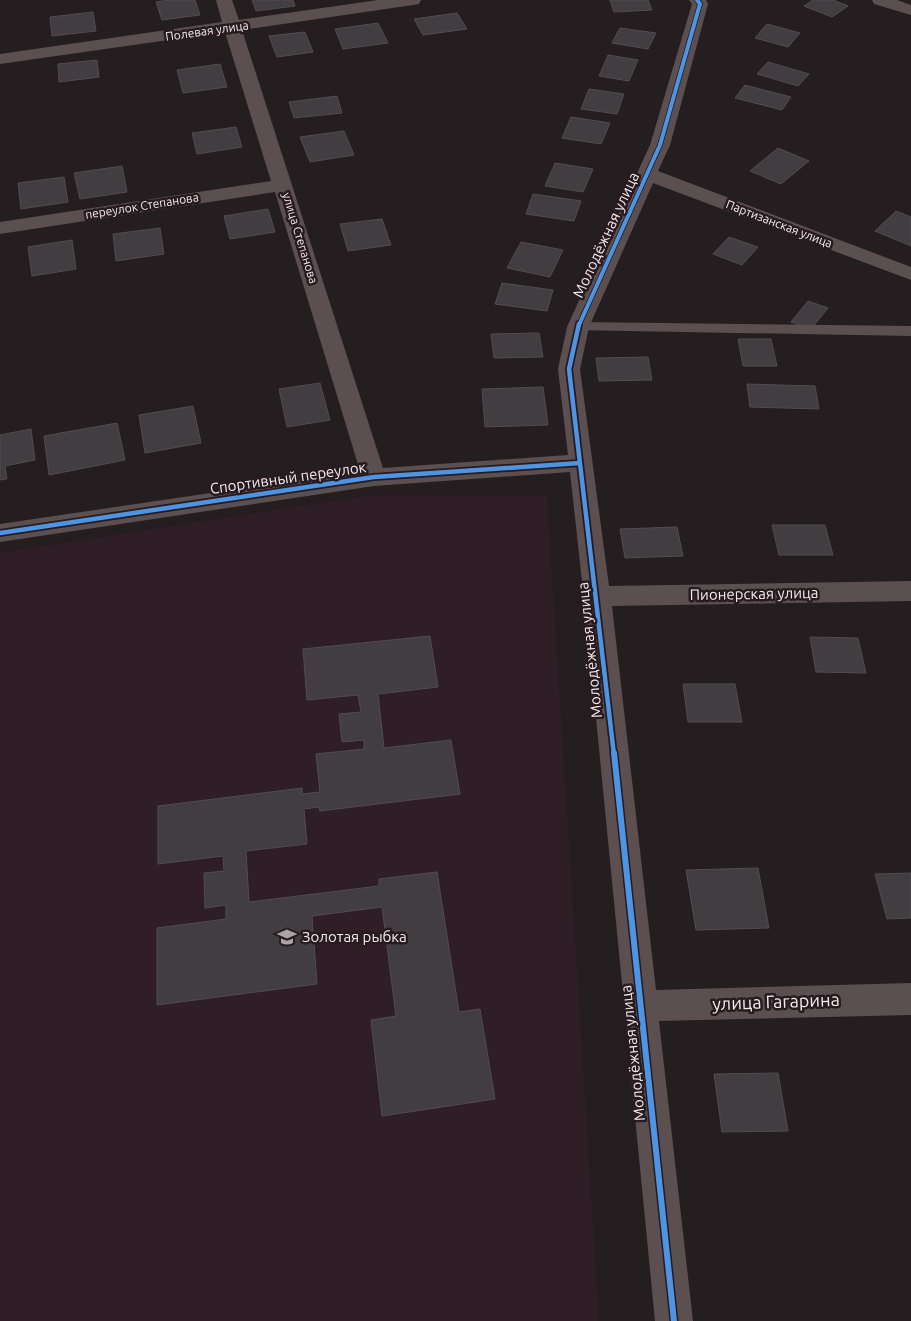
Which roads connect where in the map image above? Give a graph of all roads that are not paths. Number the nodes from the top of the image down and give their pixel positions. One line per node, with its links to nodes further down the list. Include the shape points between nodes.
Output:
1 (224, 0): 6 (street, улица Степанова)
2 (413, 0): 6 (street, Полевая улица)
3 (880, 0): 5 (street)
4 (702, 1): 8 (street, Молодёжная улица, via 660,145)
5 (911, 10)
6 (234, 27): 7 (street, Полевая улица); 9 (street, улица Степанова)
7 (0, 59)
8 (648, 174): 11 (street, Партизанская улица); 12 (street, Молодёжная улица)
9 (284, 184): 10 (street, переулок Степанова); 15 (street, улица Степанова)
10 (0, 228)
11 (911, 274)
12 (578, 327): 13 (lane); 14 (street, Молодёжная улица, via 569,369)
13 (911, 331)
14 (580, 464): 15 (street, Спортивный переулок); 18 (street, Молодёжная улица)
15 (374, 477): 16 (street, Спортивный переулок)
16 (0, 533)
17 (911, 591): 18 (street, Пионерская улица)
18 (597, 596): 20 (street, Молодёжная улица)
19 (911, 999): 20 (street, улица Гагарина)
20 (640, 1006): 21 (street, Молодёжная улица)
21 (674, 1321)

